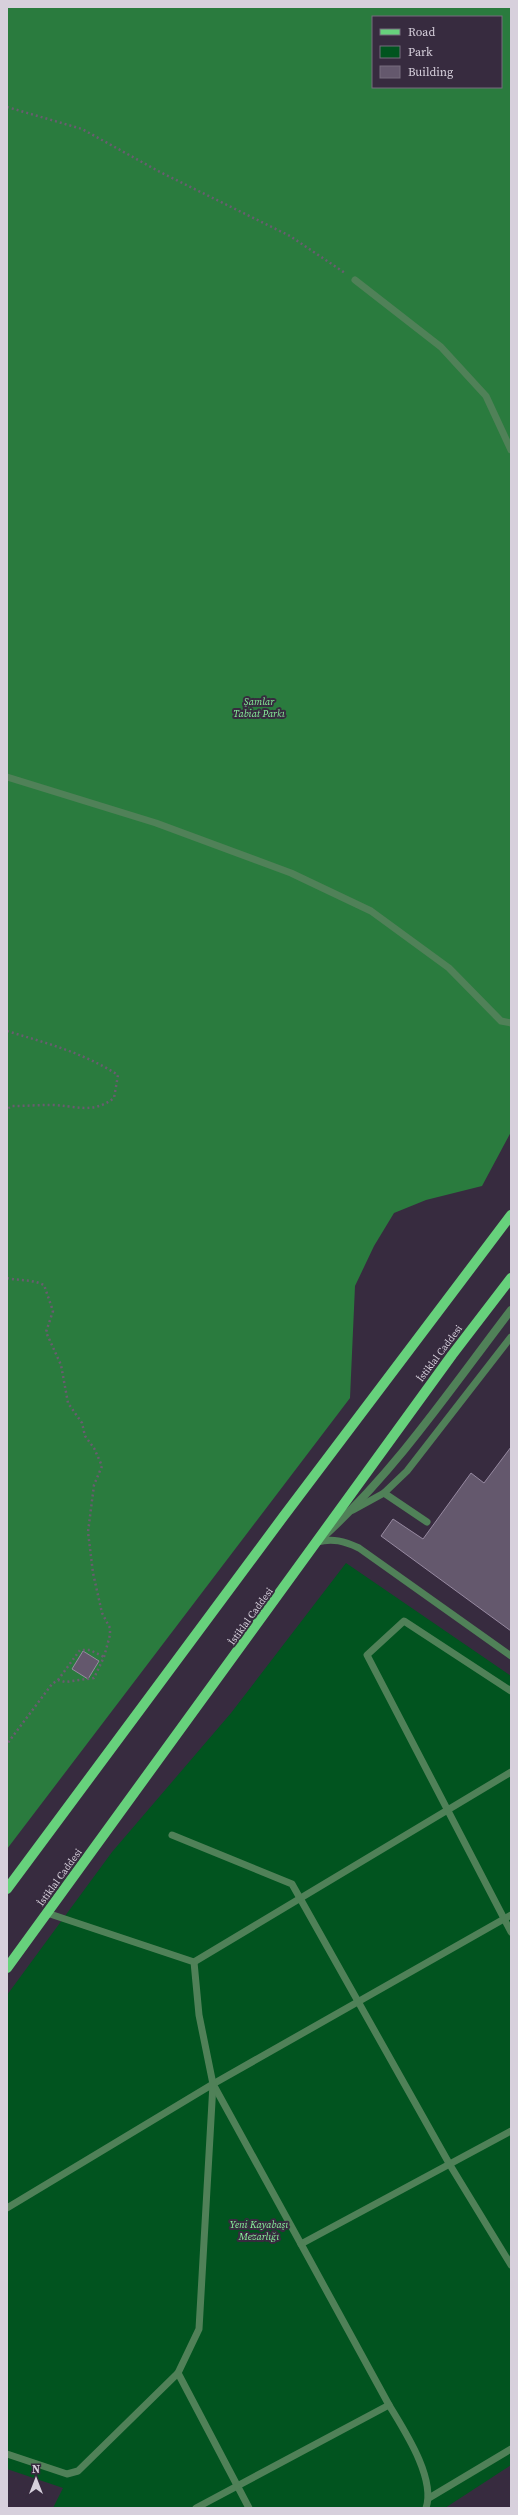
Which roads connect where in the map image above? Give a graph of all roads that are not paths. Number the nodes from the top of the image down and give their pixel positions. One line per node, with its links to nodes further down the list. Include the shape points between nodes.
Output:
1 (355, 280): 2 (lane, via 441,346 486,396)
2 (511, 450)
3 (7, 777): 4 (lane, via 156,823 291,873 371,911 449,968 501,1021)
4 (511, 1023)
5 (511, 1215): 18 (main road, via 278,1523)
6 (511, 1278): 12 (main road, İstiklal Caddesi)
7 (511, 1310): 10 (street, via 415,1437)
8 (511, 1337): 9 (lane, via 421,1455)
9 (384, 1493): 10 (lane); 11 (lane)
10 (351, 1511): 12 (street)
11 (427, 1522)
12 (317, 1542): 13 (lane, via 343,1540 359,1548); 20 (main road, İstiklal Caddesi)
13 (511, 1656)
14 (511, 1691): 16 (lane, via 404,1621 367,1655)
15 (511, 1772): 16 (lane)
16 (446, 1810): 19 (lane); 22 (lane)
17 (172, 1835): 19 (lane, via 292,1884)
18 (7, 1889)
19 (300, 1898): 24 (lane); 26 (lane)
20 (48, 1913): 24 (lane); 25 (main road, İstiklal Caddesi)
21 (511, 1915): 22 (lane)
22 (504, 1919): 23 (lane); 26 (lane)
23 (511, 1932)
24 (194, 1962): 27 (lane, via 199,2015)
25 (7, 1968)
26 (359, 2003): 27 (lane); 29 (lane)
27 (213, 2084): 30 (lane); 31 (lane); 33 (lane, via 199,2329)
28 (511, 2131): 29 (lane)
29 (450, 2166): 31 (lane); 32 (lane)
30 (7, 2208)
31 (301, 2244): 34 (lane)
32 (511, 2265)
33 (178, 2373): 36 (lane, via 78,2471 67,2474); 37 (lane)
34 (389, 2405): 37 (lane); 38 (lane, via 415,2453)
35 (511, 2449): 38 (lane)
36 (7, 2454)
37 (237, 2486): 39 (lane); 40 (lane)
38 (429, 2498): 41 (lane)
39 (196, 2508)
40 (250, 2508)
41 (426, 2508)

